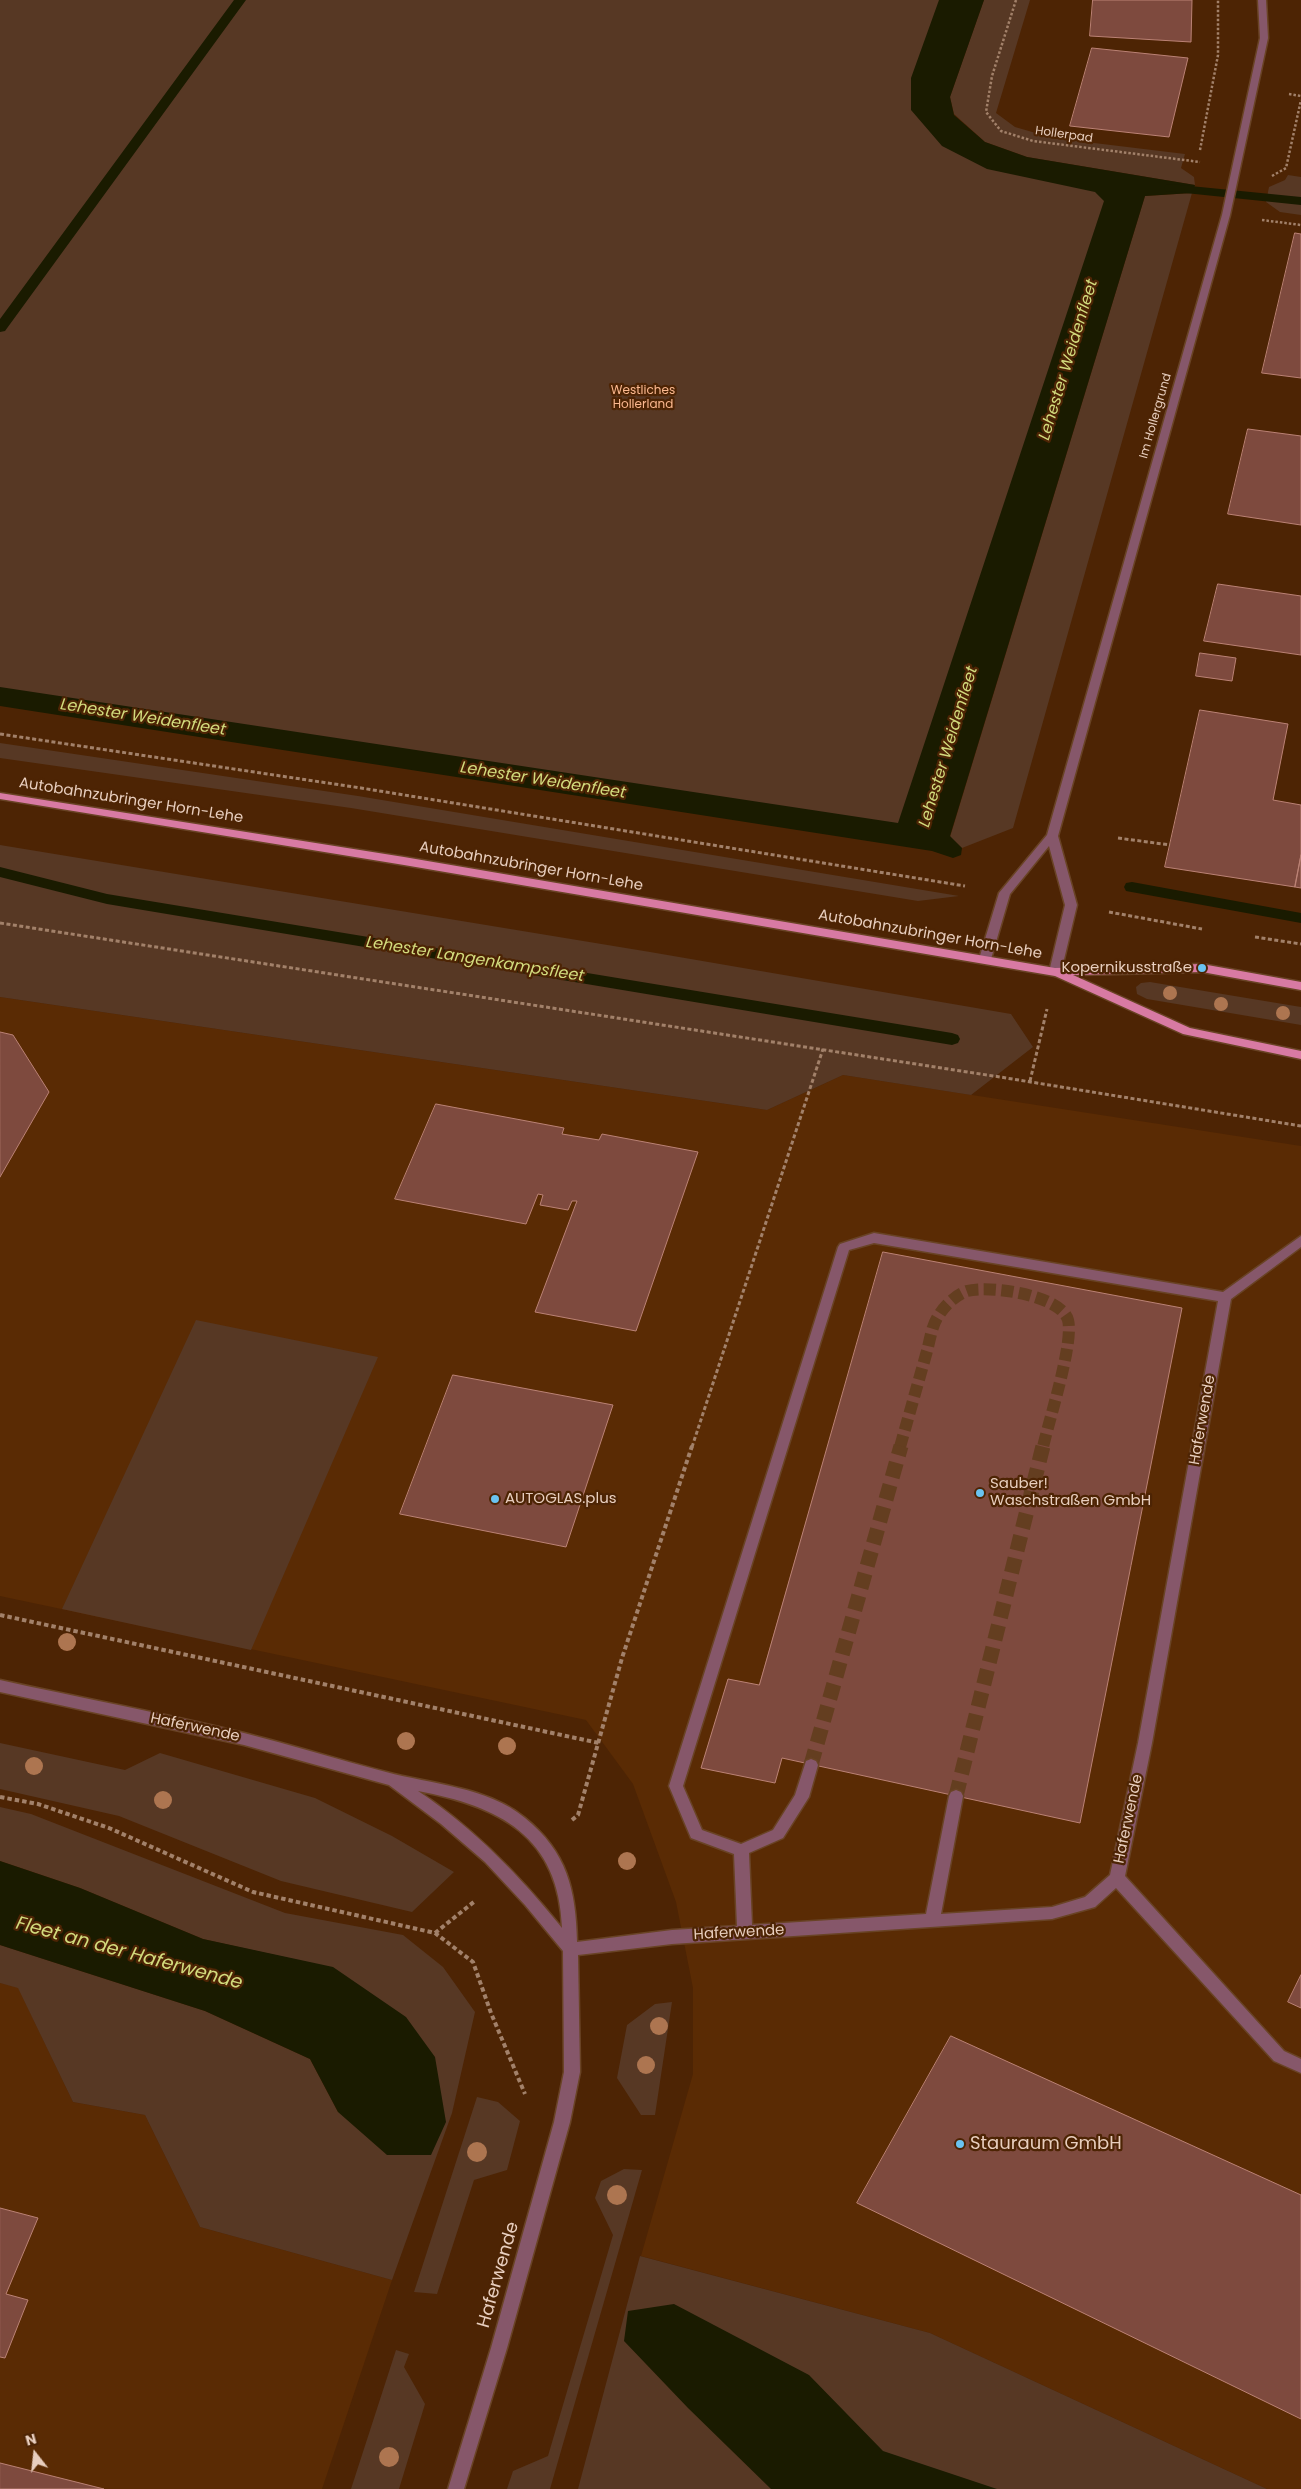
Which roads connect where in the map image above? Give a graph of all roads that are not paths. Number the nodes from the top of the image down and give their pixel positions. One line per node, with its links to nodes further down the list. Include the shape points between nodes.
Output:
1 (1262, 0): 3 (street, Im Hollergrund, via 1264,38 1228,203 1178,393)
2 (0, 796): 4 (main road, Autobahnzubringer Horn-Lehe)
3 (1052, 836): 4 (street, Im Hollergrund, via 1005,893); 5 (street, via 1071,905)
4 (985, 959): 5 (main road, Autobahnzubringer Horn-Lehe)
5 (1055, 972): 6 (main road, Autobahnzubringer Horn-Lehe, via 1202,968); 7 (main road, Autobahnzubringer Horn-Lehe, via 1187,1031)
6 (1301, 986)
7 (1301, 1055)
8 (1301, 1241): 10 (street)
9 (1301, 1251): 10 (street)
10 (1274, 1262): 11 (street)
11 (1225, 1297): 16 (street, via 874,1238 844,1247 676,1786 696,1834); 17 (street, Haferwende)
12 (0, 1686): 14 (street, Haferwende, via 244,1738)
13 (810, 1764): 16 (street, via 802,1797 778,1834)
14 (389, 1779): 20 (street, Haferwende, via 431,1806 479,1845 508,1874); 20 (street, Haferwende, via 441,1789 484,1802 519,1821 543,1844 562,1877 569,1912)
15 (956, 1796): 18 (street)
16 (741, 1850): 19 (street)
17 (1117, 1878): 18 (street, Haferwende, via 1090,1902 1052,1913); 21 (street, via 1279,2056)
18 (932, 1921): 19 (street, Haferwende)
19 (745, 1933): 20 (street, Haferwende)
20 (570, 1949): 22 (street, Haferwende, via 572,2072 562,2122)
21 (1301, 2066)
22 (456, 2489)

